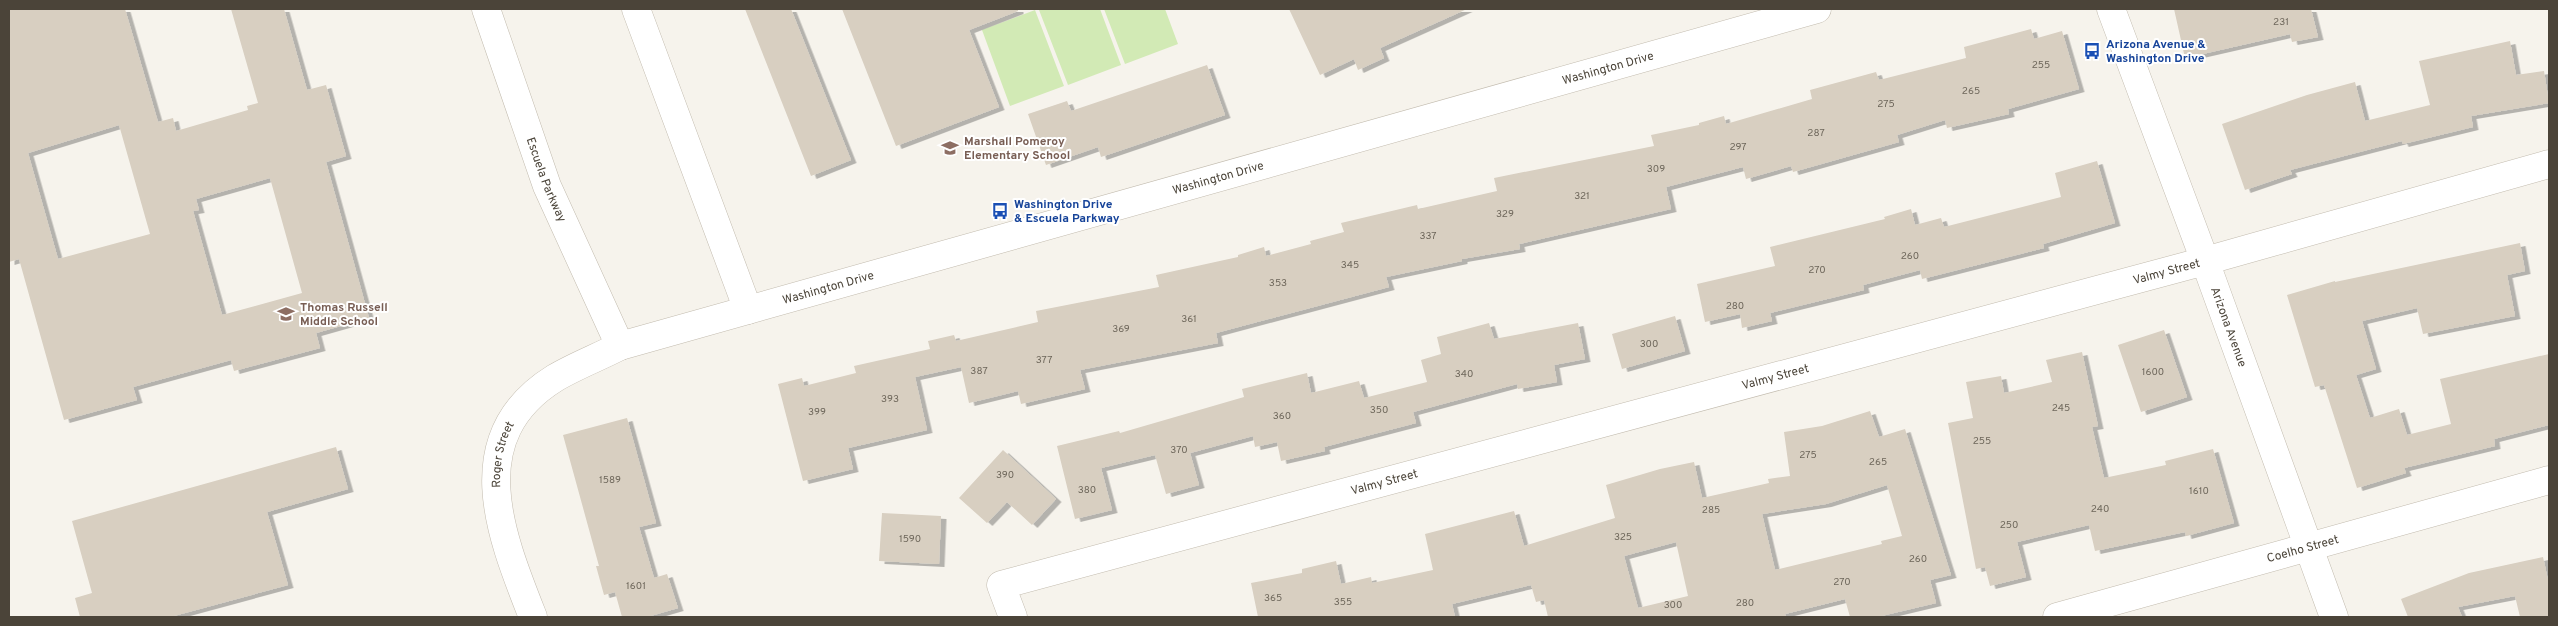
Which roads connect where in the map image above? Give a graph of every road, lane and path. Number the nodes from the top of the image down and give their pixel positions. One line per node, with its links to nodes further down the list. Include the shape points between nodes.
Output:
1 (486, 9): 8 (street, Escuela Parkway, via 546,186)
2 (636, 9): 7 (street)
3 (1817, 9): 7 (street, Washington Drive)
4 (2111, 9): 6 (street, Arizona Avenue)
5 (2549, 164): 6 (street, Valmy Street)
6 (2205, 261): 10 (street, Arizona Avenue); 12 (street, Valmy Street, via 1001,585)
7 (748, 310): 8 (street, Washington Drive)
8 (620, 346): 11 (street, Roger Street, via 555,378 530,399 514,418 499,453 495,488 498,511)
9 (2549, 480): 10 (street, Coelho Street)
10 (2308, 546): 13 (street, Coelho Street); 14 (street, Arizona Avenue)
11 (533, 617)
12 (1012, 617)
13 (2057, 617)
14 (2334, 617)

